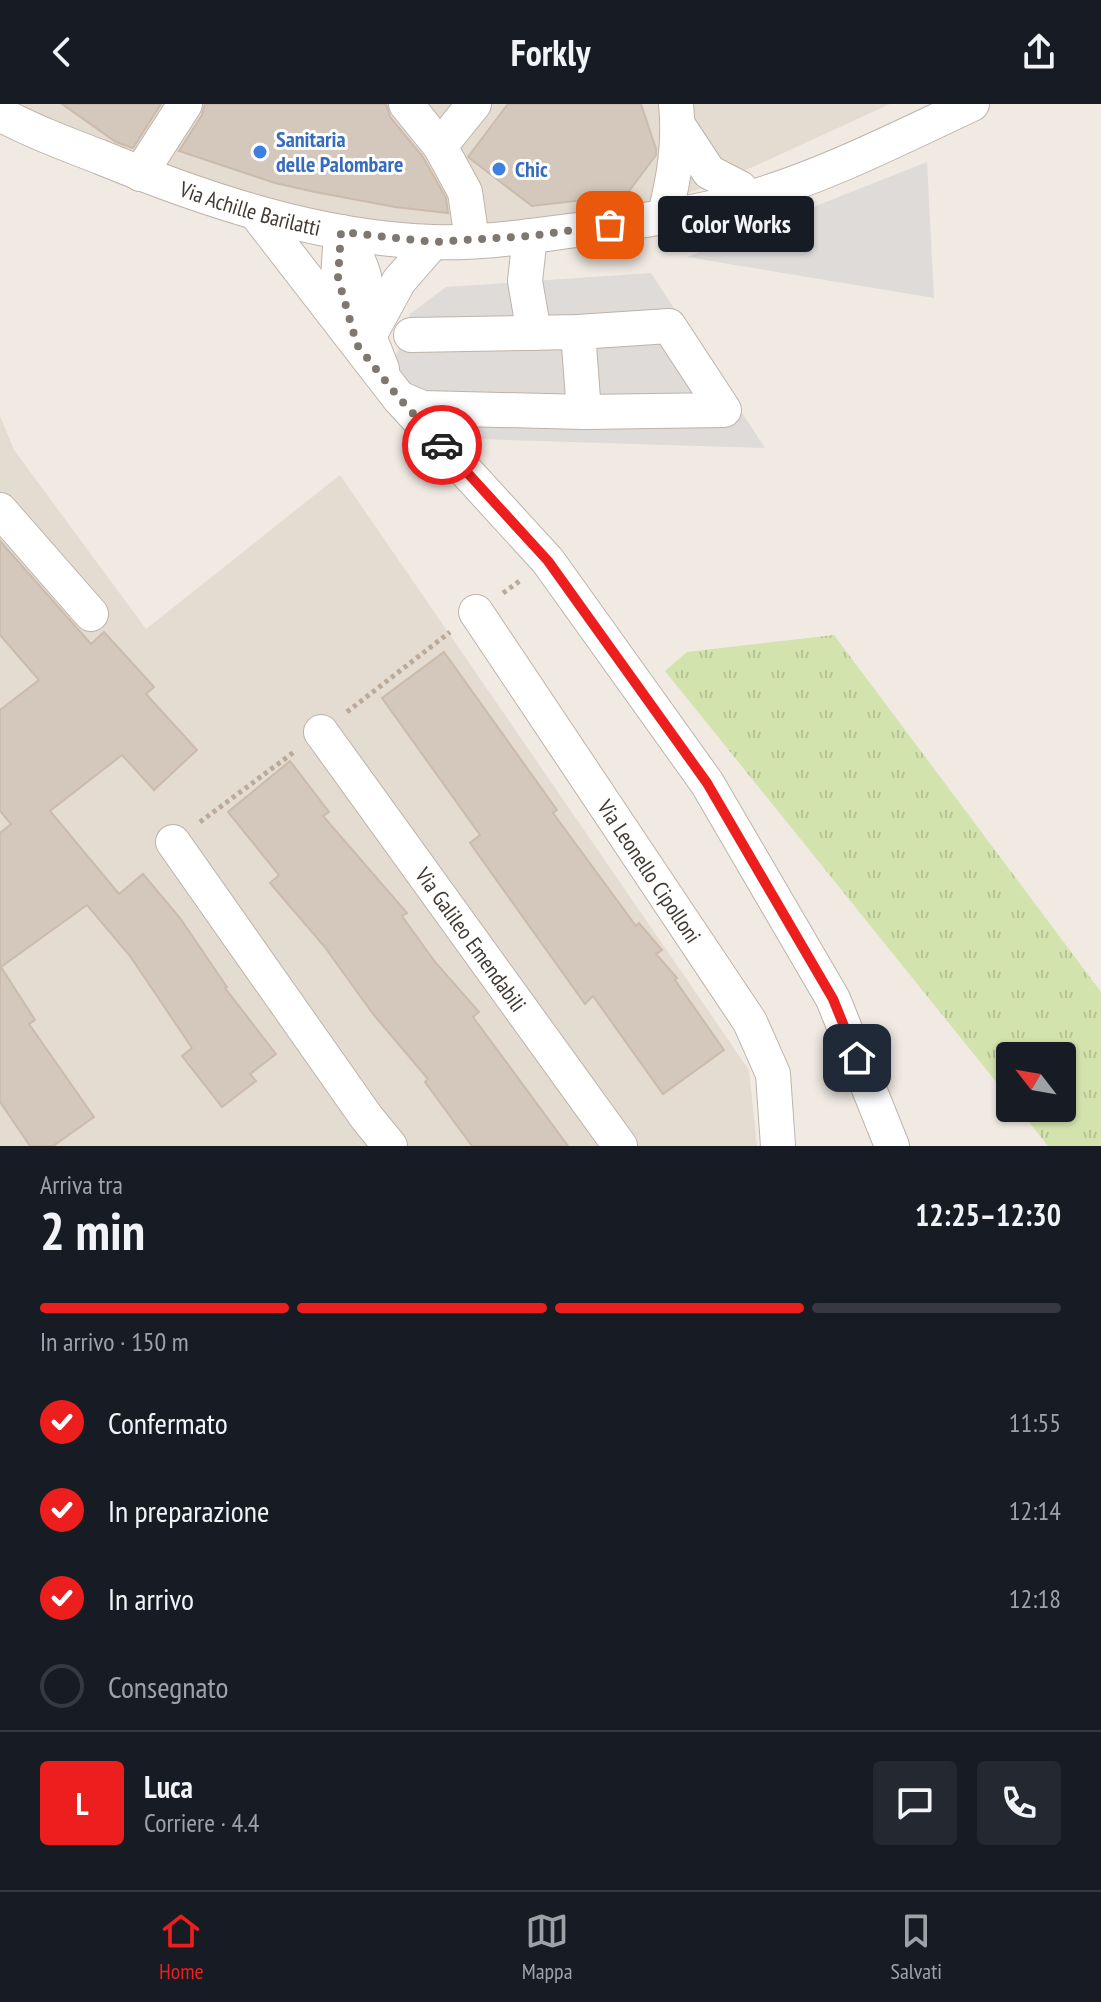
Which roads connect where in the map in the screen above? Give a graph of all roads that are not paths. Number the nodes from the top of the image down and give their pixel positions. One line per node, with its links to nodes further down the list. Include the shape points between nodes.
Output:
1 (185, 104): 8 (street)
2 (406, 104): 7 (street)
3 (474, 104): 7 (street)
4 (972, 104): 11 (street, Via Achille Barilatti, via 835,167 744,199)
5 (677, 115): 9 (street, via 709,172); 11 (street, via 674,176)
6 (7, 128): 8 (street, Via Achille Barilatti)
7 (440, 146): 14 (street, via 465,192)
8 (140, 174): 10 (street, Via Achille Barilatti)
9 (740, 188)
10 (255, 212): 12 (street, Via Achille Barilatti); 19 (street)
11 (664, 218): 13 (street, Via Achille Barilatti)
12 (341, 232): 15 (street, Via Achille Barilatti); 19 (street, via 338,278)
13 (530, 236): 14 (street, Via Achille Barilatti); 17 (street, via 525,281)
14 (472, 240): 15 (street, Via Achille Barilatti)
15 (433, 242): 19 (street, via 399,281)
16 (578, 332): 17 (street); 21 (street); 21 (street, via 669,326 724,410)
17 (534, 333): 18 (street)
18 (411, 335)
19 (363, 340): 20 (street)
20 (393, 389): 21 (street, via 423,408); 30 (street, via 548,561 707,783 833,999)
21 (584, 412)
22 (0, 510): 24 (street)
23 (476, 612): 29 (street, Via Leonello Cipolloni, via 750,1022 773,1074)
24 (91, 614)
25 (321, 732): 28 (street, Via Galileo Emendabili)
26 (173, 842): 27 (street)
27 (390, 1146)
28 (620, 1146)
29 (778, 1146)
30 (892, 1146)

